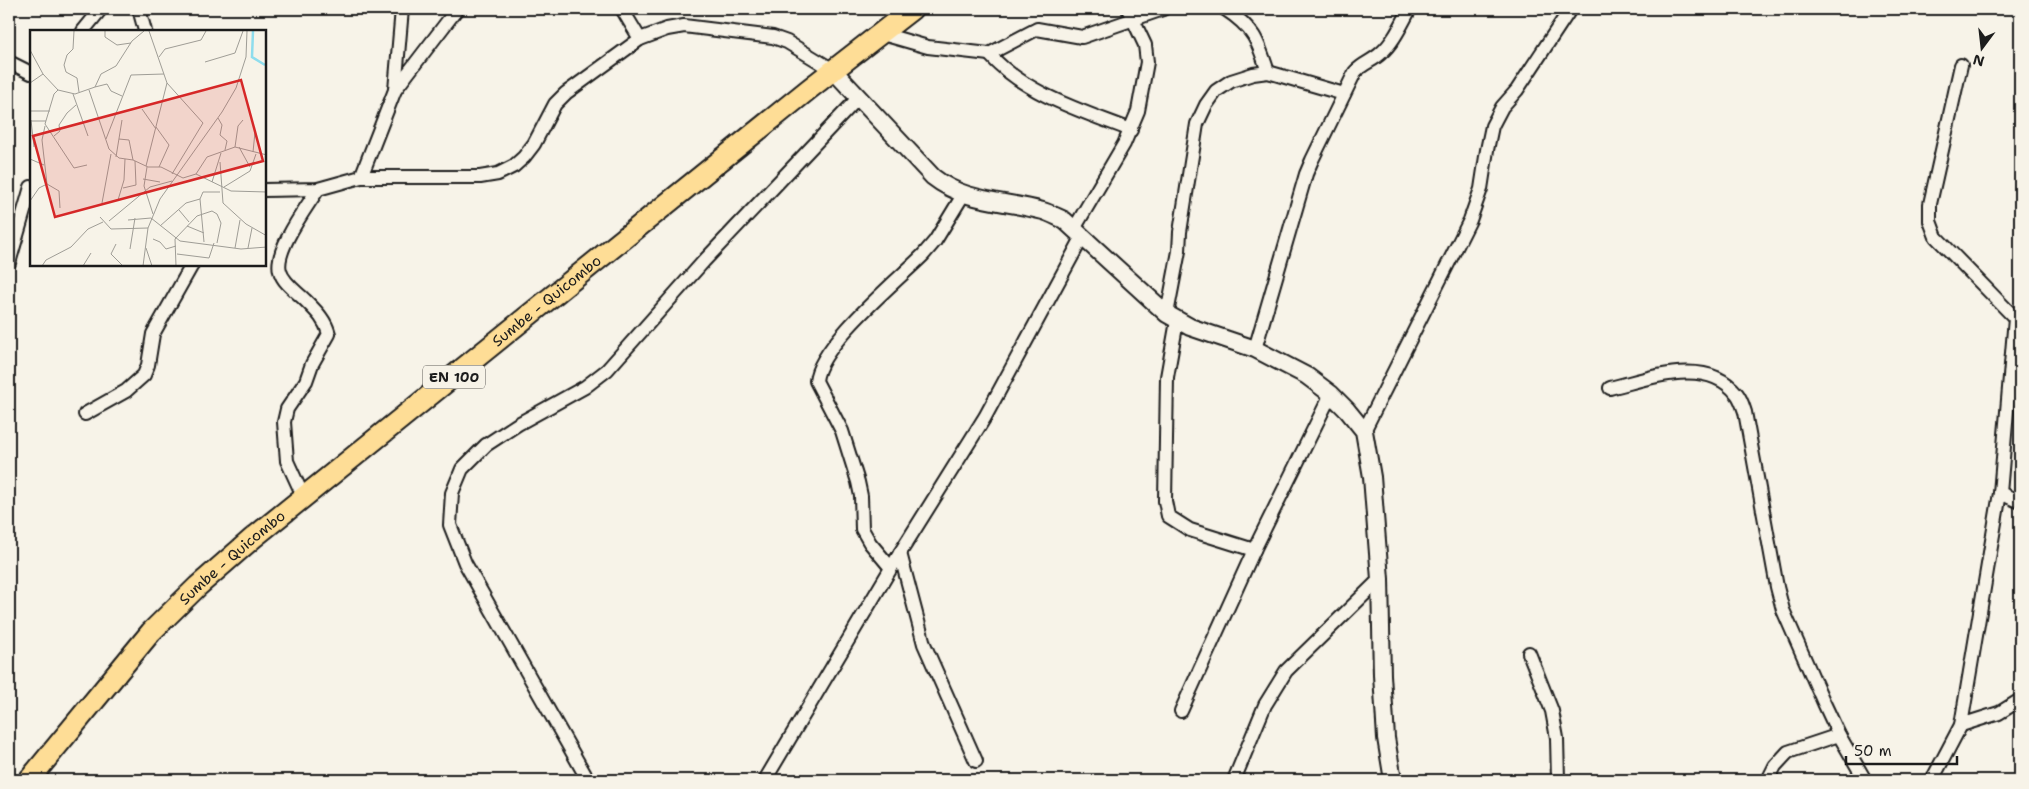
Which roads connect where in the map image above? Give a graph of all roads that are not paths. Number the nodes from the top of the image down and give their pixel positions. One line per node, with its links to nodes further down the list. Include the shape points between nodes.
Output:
1 (101, 9): 12 (street)
2 (139, 9): 13 (street)
3 (402, 9): 22 (street)
4 (457, 9): 22 (street)
5 (622, 9): 15 (street)
6 (912, 9): 14 (main road, Sumbe - Quicombo / EN 100)
7 (1163, 9): 11 (street)
8 (1225, 9): 21 (street, via 1253,33)
9 (1410, 9): 23 (street, via 1389,45 1359,67)
10 (1569, 11): 40 (street, via 1518,90 1502,106 1492,126 1481,189 1470,220)
11 (1130, 14): 16 (street, via 1082,37 1037,29); 25 (street, via 1145,46 1147,62)
12 (84, 30)
13 (145, 30)
14 (879, 34): 16 (street, via 928,47); 19 (main road, Sumbe - Quicombo / EN 100)
15 (640, 39): 19 (street, via 684,26 773,37); 26 (street, via 566,93 555,104 524,158 498,174 480,177)
16 (989, 54): 25 (street, via 1003,69 1056,101)
17 (9, 62): 20 (street)
18 (1961, 65): 34 (street, via 1930,204 1930,221 1946,250)
19 (833, 70): 24 (street); 42 (main road, Sumbe - Quicombo / EN 100)
20 (30, 72)
21 (1268, 72): 23 (street); 35 (street, via 1231,81 1216,91 1197,124 1180,232)
22 (394, 90): 26 (street)
23 (1344, 94): 36 (street, via 1306,174)
24 (859, 97): 30 (street, via 933,177); 55 (street, via 704,261 607,370 585,387 486,445 462,469 452,493 450,525 465,563)
25 (1131, 130): 31 (street)
26 (361, 177): 27 (street)
27 (318, 189): 28 (street); 42 (street, via 282,250 279,262 280,273 286,282 323,318 329,334 306,381 287,410 284,422 287,461)
28 (266, 190)
29 (30, 191): 32 (street)
30 (963, 195): 31 (street, via 1044,211 1064,220); 46 (street, via 929,248 843,333 817,374 816,381 842,431 858,482 862,529)
31 (1079, 232): 35 (street); 45 (street, via 985,417)
32 (9, 263)
33 (191, 266): 39 (street, via 153,334 144,375 126,392)
34 (2018, 317): 41 (street)
35 (1172, 318): 36 (street); 44 (street, via 1164,501 1168,516 1190,530)
36 (1255, 349): 38 (street, via 1307,376)
37 (1610, 388): 52 (street, via 1685,371 1706,374 1738,394 1745,412 1777,587 1784,610)
38 (1331, 394): 40 (street); 44 (street)
39 (85, 414)
40 (1364, 431): 47 (street, via 1372,477)
41 (2000, 493): 43 (street); 51 (street)
42 (304, 498): 54 (main road, Sumbe - Quicombo / EN 100, via 252,538 150,632)
43 (2020, 502)
44 (1254, 550): 50 (street)
45 (900, 553): 46 (street); 53 (street, via 924,644)
46 (891, 568): 56 (street)
47 (1380, 579): 57 (street, via 1286,671 1265,705); 58 (street, via 1386,738)
48 (1529, 653): 59 (street, via 1552,711 1557,738)
49 (2020, 700): 51 (street, via 1999,714)
50 (1181, 711)
51 (1961, 725): 62 (street)
52 (1840, 735): 60 (street, via 1788,752); 61 (street)
53 (976, 761)
54 (29, 780)
55 (588, 780)
56 (765, 780)
57 (1234, 780)
58 (1393, 780)
59 (1558, 780)
60 (1768, 780)
61 (1865, 780)
62 (1932, 780)

